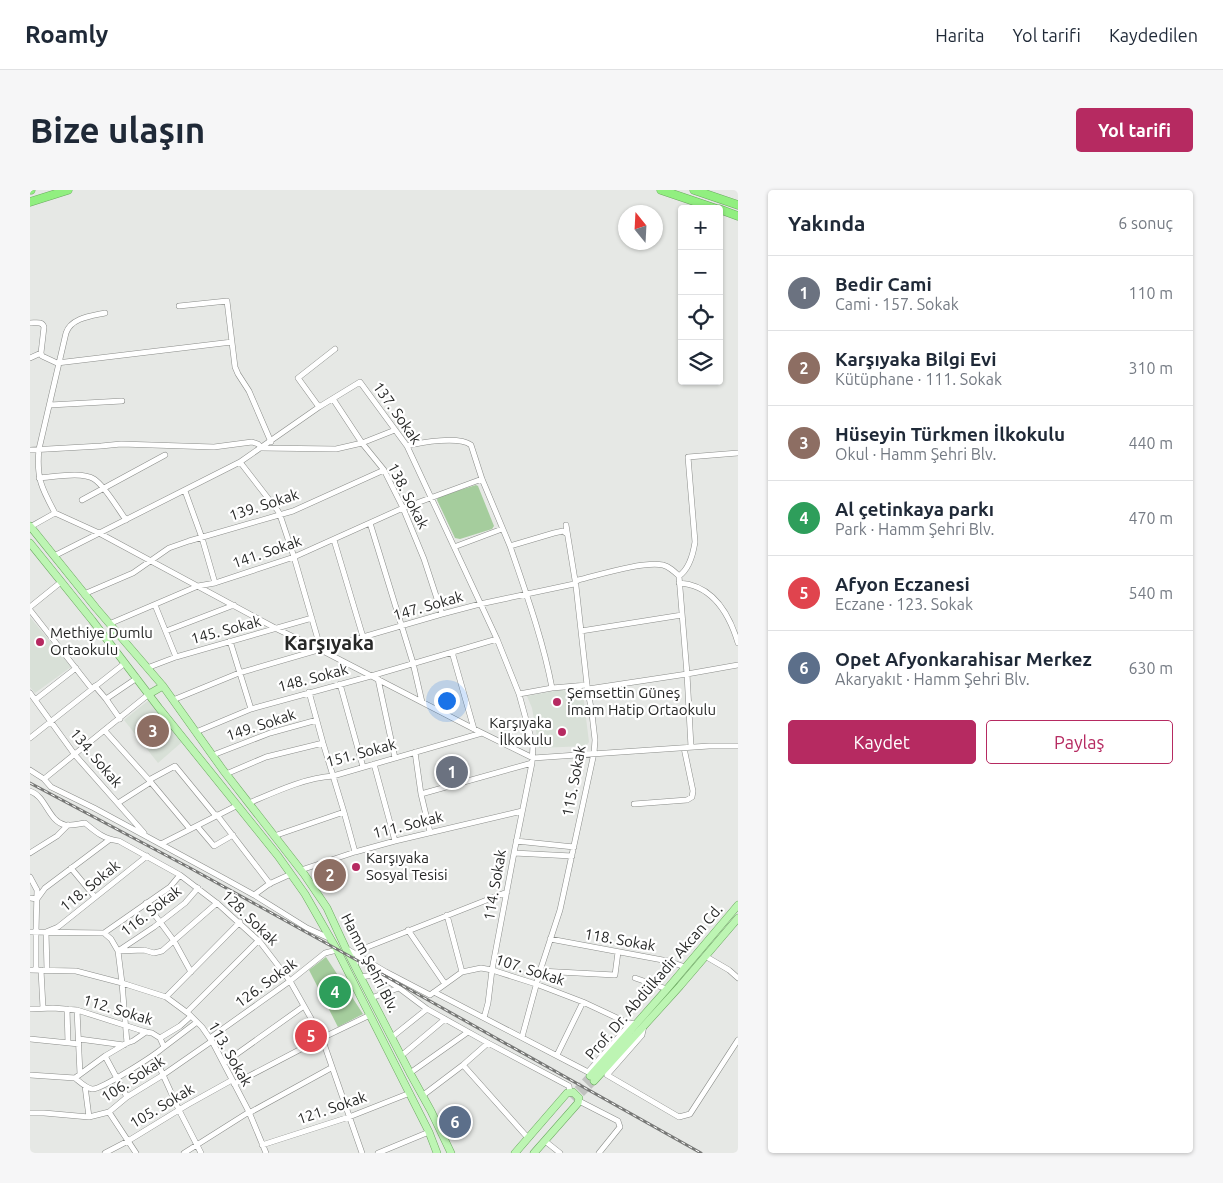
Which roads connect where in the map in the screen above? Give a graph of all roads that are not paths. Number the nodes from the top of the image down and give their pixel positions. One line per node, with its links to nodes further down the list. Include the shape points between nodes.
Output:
1 (68, 190): 4 (highway)
2 (661, 190): 5 (highway)
3 (694, 190): 6 (highway)
4 (30, 202)
5 (706, 205)
6 (738, 205)
7 (723, 211): 8 (highway)
8 (738, 216)
9 (179, 306): 12 (street, via 227,301)
10 (105, 313): 16 (street, via 70,326)
11 (30, 323): 14 (street, via 44,326)
12 (232, 342): 16 (street); 22 (street, via 235,367)
13 (335, 349): 20 (street, via 298,378)
14 (41, 353): 15 (street); 16 (street, via 54,363)
15 (30, 358)
16 (60, 363): 19 (street)
17 (333, 399): 20 (street, 137. Sokak); 21 (street, 137. Sokak, via 360,382); 23 (street, 138. Sokak)
18 (122, 401): 19 (street)
19 (50, 405): 26 (street)
20 (320, 407): 22 (street, 137. Sokak)
21 (395, 430): 23 (street); 24 (street, 137. Sokak)
22 (271, 442): 25 (street, 137. Sokak)
23 (362, 443): 25 (street, via 336,449); 31 (street, 138. Sokak)
24 (408, 446): 33 (street, via 451,440 467,442 471,445); 36 (street, 137. Sokak)
25 (262, 448): 26 (street, via 252,442 214,447 121,444); 30 (street, 137. Sokak)
26 (39, 449): 27 (street); 32 (street)
27 (30, 450)
28 (738, 452): 56 (street, via 688,456 695,542 688,566)
29 (165, 455): 34 (street)
30 (240, 462): 35 (street, 137. Sokak); 40 (street)
31 (384, 470): 38 (street, 138. Sokak); 40 (street, 139. Sokak)
32 (39, 478): 34 (street, via 88,476); 39 (street)
33 (482, 479): 36 (street, 141. Sokak); 45 (street)
34 (104, 488): 37 (street); 41 (street)
35 (185, 491): 41 (street, 137. Sokak); 48 (street)
36 (431, 497): 38 (street, 141. Sokak); 51 (street, 137. Sokak)
37 (82, 500)
38 (403, 508): 42 (street, 141. Sokak); 68 (street, 138. Sokak)
39 (55, 513): 44 (street); 46 (street)
40 (280, 515): 48 (street, 139. Sokak); 54 (street)
41 (126, 520): 46 (street, 137. Sokak)
42 (370, 523): 49 (street, 141. Sokak); 73 (street)
43 (566, 525): 47 (street, 115. Sokak)
44 (30, 526): 53 (main road, Hamm Şehri Blv.)
45 (502, 529): 51 (street); 52 (street)
46 (99, 533): 53 (street, 137. Sokak); 55 (street)
47 (567, 534): 52 (street, via 554,532); 58 (street, 115. Sokak)
48 (202, 538): 55 (street, 139. Sokak, via 169,548); 59 (street)
49 (334, 540): 54 (street, 141. Sokak); 77 (street)
50 (30, 543): 57 (main road, Hamm Şehri Blv.)
51 (454, 546): 64 (street, 137. Sokak)
52 (510, 546): 63 (street)
53 (54, 556): 62 (main road, Hamm Şehri Blv.)
54 (294, 557): 59 (street, 141. Sokak); 70 (street)
55 (151, 561): 61 (street); 62 (street, 139. Sokak, via 133,573)
56 (678, 576): 58 (street, 147. Sokak, via 662,565 635,566); 60 (street)
57 (61, 582): 67 (street); 84 (main road, Hamm Şehri Blv.)
58 (575, 582): 63 (street, 147. Sokak); 76 (street, 115. Sokak)
59 (216, 583): 61 (street, 141. Sokak)
60 (679, 583): 69 (street); 72 (street, via 695,586 710,594)
61 (198, 586): 65 (street, 141. Sokak); 66 (street)
62 (84, 594): 71 (main road, Hamm Şehri Blv.)
63 (527, 594): 64 (street, 147. Sokak); 98 (street)
64 (480, 604): 68 (street, 147. Sokak); 78 (street, 137. Sokak)
65 (155, 605): 71 (street, 141. Sokak); 75 (street)
66 (234, 605): 74 (street); 75 (street)
67 (30, 608): 87 (street)
68 (442, 614): 73 (street, 147. Sokak)
69 (682, 615): 76 (street); 90 (street)
70 (312, 618): 74 (street, 145. Sokak); 81 (street)
71 (109, 624): 88 (main road, Hamm Şehri Blv.)
72 (735, 625): 80 (street)
73 (402, 626): 77 (street, 147. Sokak); 85 (street)
74 (277, 629): 79 (street, 145. Sokak); 81 (street)
75 (166, 631): 83 (street)
76 (581, 631): 97 (street, 115. Sokak)
77 (363, 637): 81 (street, 147. Sokak)
78 (497, 639): 82 (street, 148. Sokak); 102 (street, 137. Sokak)
79 (230, 642): 83 (street, 145. Sokak); 89 (street)
80 (738, 642)
81 (321, 650): 89 (street, 147. Sokak); 91 (street)
82 (452, 652): 85 (street, 148. Sokak); 112 (street)
83 (176, 657): 88 (street, 145. Sokak)
84 (125, 663): 92 (main road, Hamm Şehri Blv.); 96 (street)
85 (413, 664): 91 (street, 148. Sokak); 106 (street)
86 (738, 665): 90 (street)
87 (76, 668): 96 (street); 104 (street)
88 (147, 668): 95 (main road, Hamm Şehri Blv.)
89 (239, 673): 105 (street, 147. Sokak); 108 (street)
90 (687, 674): 97 (street); 119 (street)
91 (371, 676): 93 (street); 94 (street, 148. Sokak)
92 (137, 678): 101 (main road, Hamm Şehri Blv.); 103 (street)
93 (378, 679): 106 (street); 125 (street)
94 (340, 684): 99 (street, 148. Sokak); 128 (street)
95 (163, 686): 101 (main road); 105 (main road, Hamm Şehri Blv.)
96 (94, 687): 103 (street); 111 (street)
97 (587, 687): 98 (street); 122 (street, 115. Sokak)
98 (552, 688): 102 (street)
99 (309, 692): 108 (street, 148. Sokak); 110 (street)
100 (30, 693): 104 (street, 134. Sokak)
101 (149, 694): 107 (main road, Hamm Şehri Blv.); 109 (street)
102 (519, 694): 126 (street, 137. Sokak, via 533,745)
103 (106, 699): 109 (street)
104 (35, 700): 111 (street, 134. Sokak)
105 (174, 700): 107 (main road); 114 (main road, Hamm Şehri Blv.)
106 (422, 702): 112 (street)
107 (159, 708): 139 (main road, Hamm Şehri Blv.)
108 (251, 709): 114 (street, 148. Sokak)
109 (120, 719): 113 (street)
110 (317, 720): 117 (street); 124 (street, 149. Sokak, via 270,733)
111 (52, 722): 116 (street); 123 (street, 134. Sokak)
112 (474, 729): 115 (street)
113 (105, 731): 123 (street); 133 (street)
114 (196, 732): 124 (main road, Hamm Şehri Blv.)
115 (482, 732): 121 (street, 151. Sokak); 126 (street)
116 (30, 738)
117 (322, 743): 130 (street, via 266,757); 131 (street)
118 (738, 746): 119 (street)
119 (691, 747): 120 (street)
120 (684, 748): 122 (street); 138 (street, via 692,797)
121 (415, 752): 125 (street, 151. Sokak); 135 (street)
122 (594, 753): 126 (street); 154 (street, 115. Sokak)
123 (75, 755): 132 (street); 137 (street, 134. Sokak)
124 (213, 755): 130 (main road, Hamm Şehri Blv.)
125 (395, 758): 127 (street, 151. Sokak)
126 (533, 760): 135 (street); 140 (street, 114. Sokak)
127 (374, 764): 128 (street, 151. Sokak); 151 (street)
128 (363, 767): 131 (street, 151. Sokak)
129 (30, 770): 132 (street)
130 (226, 774): 136 (main road, Hamm Şehri Blv.)
131 (332, 776): 136 (street, 151. Sokak, via 318,777); 141 (street)
132 (44, 779): 149 (street, via 51,787)
133 (150, 781): 137 (street); 142 (street, via 175,766); 145 (street)
134 (30, 791): 143 (street, 128. Sokak, via 41,799 56,820)
135 (421, 794): 146 (street)
136 (249, 803): 148 (main road, Hamm Şehri Blv.)
137 (118, 804): 149 (street, 134. Sokak)
138 (634, 804)
139 (238, 805): 142 (street); 162 (main road, Hamm Şehri Blv.)
140 (522, 811): 146 (street, 111. Sokak); 152 (street, 114. Sokak)
141 (344, 812): 148 (street); 155 (street)
142 (217, 815): 144 (street); 147 (street)
143 (68, 825): 150 (street, 128. Sokak, via 85,823); 156 (street)
144 (197, 826): 145 (street); 147 (street, via 214,846)
145 (190, 829): 153 (street)
146 (430, 832): 151 (street, 111. Sokak)
147 (233, 835): 165 (street)
148 (274, 836): 161 (main road, Hamm Şehri Blv.)
149 (147, 837): 153 (street)
150 (109, 840): 158 (street, 128. Sokak, via 119,841); 160 (street)
151 (395, 841): 155 (street, 111. Sokak)
152 (516, 841): 154 (street); 157 (street, 114. Sokak)
153 (161, 844): 168 (street)
154 (574, 847): 159 (street, 115. Sokak)
155 (355, 852): 161 (street, 111. Sokak)
156 (30, 853)
157 (514, 853): 159 (street); 167 (street, 114. Sokak)
158 (147, 856): 163 (street, 128. Sokak); 169 (street, 118. Sokak)
159 (572, 856): 184 (street, 115. Sokak)
160 (72, 868): 169 (street); 171 (street, via 45,888)
161 (301, 870): 187 (main road, Hamm Şehri Blv., via 327,908)
162 (291, 874): 165 (street); 183 (main road, Hamm Şehri Blv.)
163 (180, 875): 166 (street, 128. Sokak); 172 (street, via 170,887)
164 (30, 877): 171 (street, via 37,890)
165 (270, 884): 168 (street)
166 (198, 888): 173 (street, 128. Sokak); 177 (street, 116. Sokak)
167 (507, 892): 175 (street); 196 (street, 114. Sokak)
168 (254, 894): 183 (street, via 307,928)
169 (95, 897): 181 (street, 118. Sokak, via 58,927)
170 (30, 898): 171 (street)
171 (37, 899): 180 (street)
172 (146, 903): 177 (street); 182 (street)
173 (217, 903): 178 (street, 128. Sokak); 186 (street)
174 (738, 905): 194 (main road, Prof. Dr. Abdülkadir Akcan Cd.)
175 (447, 915): 179 (street); 199 (street)
176 (738, 918): 192 (main road, Prof. Dr. Abdülkadir Akcan Cd.)
177 (160, 922): 186 (street); 189 (street, 116. Sokak)
178 (240, 922): 185 (street, 128. Sokak); 198 (street)
179 (408, 930): 191 (street, via 365,948); 205 (street)
180 (33, 932): 181 (street); 195 (street)
181 (46, 932): 182 (street); 195 (street)
182 (104, 933): 189 (street)
183 (331, 939): 188 (main road, Hamm Şehri Blv.)
184 (550, 939): 190 (street, 118. Sokak); 197 (street, 115. Sokak)
185 (259, 940): 203 (street, 128. Sokak); 219 (street)
186 (174, 941): 189 (street, via 154,953); 198 (street)
187 (346, 949): 191 (street); 193 (main road, Hamm Şehri Blv.)
188 (337, 950): 203 (street, 126. Sokak, via 325,953); 220 (main road, Hamm Şehri Blv.)
189 (118, 951): 204 (street)
190 (618, 952): 194 (street, 118. Sokak); 197 (street, via 615,974)
191 (358, 956): 193 (street); 209 (street, via 430,995)
192 (705, 956): 202 (street); 224 (main road, Prof. Dr. Abdülkadir Akcan Cd., via 680,986)
193 (355, 966): 200 (main road, Hamm Şehri Blv.)
194 (685, 967): 208 (main road, Prof. Dr. Abdülkadir Akcan Cd.)
195 (39, 970): 204 (street, 113. Sokak, via 76,971); 214 (street)
196 (492, 970): 199 (street, 107. Sokak, via 481,968); 206 (street, 107. Sokak); 221 (street, 114. Sokak)
197 (540, 971): 206 (street, 115. Sokak)
198 (191, 972): 210 (street)
199 (462, 972): 205 (street, 107. Sokak)
200 (361, 977): 207 (street, via 383,978); 211 (main road, Hamm Şehri Blv.)
201 (635, 978): 208 (street)
202 (738, 978)
203 (290, 981): 213 (street, 128. Sokak); 234 (street, 126. Sokak)
204 (122, 983): 210 (street, 113. Sokak); 226 (street)
205 (445, 984): 209 (street, 107. Sokak)
206 (536, 984): 212 (street, 107. Sokak); 230 (street, 115. Sokak)
207 (400, 988): 211 (street); 217 (street)
208 (667, 989): 224 (main road, Prof. Dr. Abdülkadir Akcan Cd.)
209 (434, 992): 221 (street)
210 (166, 997): 219 (street, 113. Sokak)
211 (371, 998): 229 (main road, Hamm Şehri Blv.)
212 (583, 1002): 225 (street, 107. Sokak); 242 (street)
213 (304, 1006): 232 (street, 128. Sokak); 245 (street)
214 (43, 1008): 215 (street, 112. Sokak); 216 (street, 112. Sokak)
215 (30, 1009)
216 (67, 1009): 218 (street, 112. Sokak); 237 (street)
217 (427, 1009): 222 (street); 229 (street)
218 (77, 1010): 226 (street, 112. Sokak); 236 (street)
219 (189, 1014): 223 (street, 113. Sokak); 231 (street, 112. Sokak, via 180,1026)
220 (370, 1015): 232 (street, 105. Sokak); 257 (main road, Hamm Şehri Blv.)
221 (484, 1018): 230 (street)
222 (445, 1019): 228 (street); 244 (street)
223 (197, 1022): 234 (street, 113. Sokak); 240 (street)
224 (641, 1023): 225 (street); 235 (street, via 642,1034 607,1075 680,1118 690,1114); 254 (main road, Prof. Dr. Abdülkadir Akcan Cd.)
225 (630, 1024): 242 (street, via 588,1072)
226 (125, 1025): 227 (street, 112. Sokak); 239 (street)
227 (146, 1032): 231 (street, 112. Sokak); 239 (street)
228 (468, 1032): 238 (street); 248 (street)
229 (392, 1037): 244 (main road, Hamm Şehri Blv.)
230 (522, 1037): 242 (street)
231 (160, 1038): 240 (street)
232 (322, 1038): 247 (street, 128. Sokak); 255 (street, 105. Sokak)
233 (30, 1039): 237 (street)
234 (211, 1040): 245 (street, 113. Sokak); 251 (street, 106. Sokak)
235 (738, 1040)
236 (79, 1042): 237 (street); 239 (street); 249 (street)
237 (68, 1043)
238 (488, 1043): 246 (street); 260 (street, via 569,1086)
239 (126, 1044): 243 (street)
240 (164, 1047): 241 (street)
241 (154, 1055): 251 (street); 252 (street)
242 (557, 1055)
243 (105, 1056): 249 (street); 252 (street)
244 (401, 1056): 248 (main road, Hamm Şehri Blv.)
245 (224, 1063): 255 (street, 113. Sokak)
246 (463, 1066): 258 (street); 268 (street)
247 (331, 1068): 264 (street); 266 (street, 128. Sokak)
248 (410, 1073): 258 (main road, Hamm Şehri Blv.)
249 (80, 1074): 253 (street)
250 (30, 1075): 253 (street)
251 (163, 1076): 259 (street, 106. Sokak); 261 (street)
252 (117, 1077): 256 (street, via 98,1089); 259 (street)
253 (75, 1078): 256 (street)
254 (592, 1078)
255 (233, 1082): 261 (street, 105. Sokak); 264 (street, 113. Sokak)
256 (85, 1086): 265 (street)
257 (410, 1094): 266 (street, 121. Sokak); 267 (main road, Hamm Şehri Blv.)
258 (422, 1096): 280 (main road, Hamm Şehri Blv.)
259 (127, 1097): 262 (street, 106. Sokak)
260 (573, 1098): 268 (main road, via 567,1093); 270 (main road, via 578,1103); 282 (main road); 283 (main road); 286 (street, via 618,1121 620,1127)
261 (179, 1110): 269 (street, 105. Sokak); 271 (street)
262 (109, 1112): 265 (street, 106. Sokak); 269 (street)
263 (30, 1113): 265 (street, 106. Sokak)
264 (249, 1113): 271 (street); 272 (street, 113. Sokak)
265 (89, 1117)
266 (349, 1117): 272 (street, 121. Sokak); 277 (street, 128. Sokak)
267 (429, 1132): 278 (street); 279 (main road, Hamm Şehri Blv.)
268 (528, 1138): 281 (main road)
269 (128, 1141): 273 (street, 105. Sokak); 274 (street)
270 (545, 1141): 284 (main road); 285 (street)
271 (197, 1145): 275 (street); 276 (street)
272 (263, 1150)
273 (105, 1153)
274 (136, 1153)
275 (184, 1153)
276 (201, 1153)
277 (362, 1153)
278 (378, 1153)
279 (437, 1153)
280 (451, 1153)
281 (514, 1153)
282 (520, 1153)
283 (528, 1153)
284 (534, 1153)
285 (560, 1153)
286 (599, 1153)

